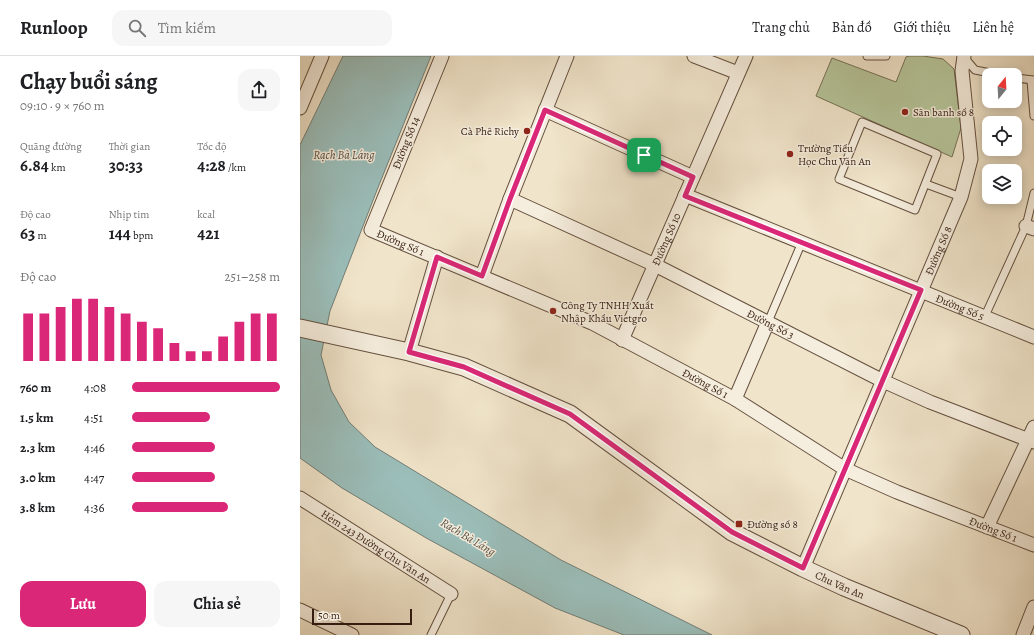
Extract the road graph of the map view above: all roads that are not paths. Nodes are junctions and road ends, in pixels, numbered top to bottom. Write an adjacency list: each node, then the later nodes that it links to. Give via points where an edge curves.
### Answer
1 (322, 56): 13 (street)
2 (442, 56): 23 (street, Đường Số 14)
3 (567, 56): 14 (street)
4 (694, 56): 10 (street)
5 (746, 56): 10 (street, Đường Số 10)
6 (867, 56): 7 (lane)
7 (886, 56)
8 (963, 56): 9 (lane, via 975,70); 20 (street, Đường Số 8, via 962,71 971,159)
9 (982, 71)
10 (738, 73): 16 (street, Đường Số 10)
11 (1022, 79): 12 (lane)
12 (1032, 80): 15 (lane)
13 (300, 108)
14 (545, 110): 16 (street); 21 (street)
15 (1034, 116)
16 (693, 177): 19 (street, Đường Số 10)
17 (926, 184): 17 (lane, via 937,154 862,122 839,179 915,210); 20 (lane)
18 (1034, 193): 22 (lane)
19 (685, 196): 24 (street, Đường Số 5); 26 (street, Đường Số 10)
20 (961, 197): 28 (street, Đường Số 8)
21 (510, 199): 26 (street, Đường Số 3); 27 (street)
22 (1030, 228): 29 (lane)
23 (371, 230): 25 (street, Đường Số 1)
24 (802, 242): 28 (street, Đường Số 5); 30 (lane)
25 (437, 257): 27 (street, Đường Số 1); 34 (street)
26 (655, 265): 30 (street, Đường Số 3); 33 (street, Đường Số 10)
27 (482, 276): 33 (street, Đường Số 1, via 592,323)
28 (921, 290): 29 (street, Đường Số 5); 35 (street, Đường Số 8)
29 (985, 316): 32 (street, Đường Số 5)
30 (768, 322): 35 (street, Đường Số 3); 36 (street)
31 (300, 328): 34 (street, Chu Văn An)
32 (1034, 337)
33 (622, 340): 36 (street, Đường Số 1)
34 (409, 352): 43 (street, Chu Văn An, via 464,367 570,414 732,532)
35 (883, 381): 38 (street, Đường Số 3); 39 (street, Đường Số 8)
36 (735, 399): 39 (street, Đường Số 1)
37 (1034, 427): 38 (street)
38 (1031, 441): 41 (street)
39 (845, 469): 41 (street, Đường Số 1); 43 (street, Đường Số 8)
40 (300, 498): 44 (street, Hẻm 243 Đường Chu Văn An)
41 (987, 527): 42 (street, Đường Số 1)
42 (1034, 546)
43 (803, 568): 49 (street, Chu Văn An)
44 (452, 594): 48 (lane)
45 (1034, 606): 50 (street)
46 (300, 610): 47 (street)
47 (352, 635)
48 (431, 635)
49 (961, 635)
50 (1023, 635)

